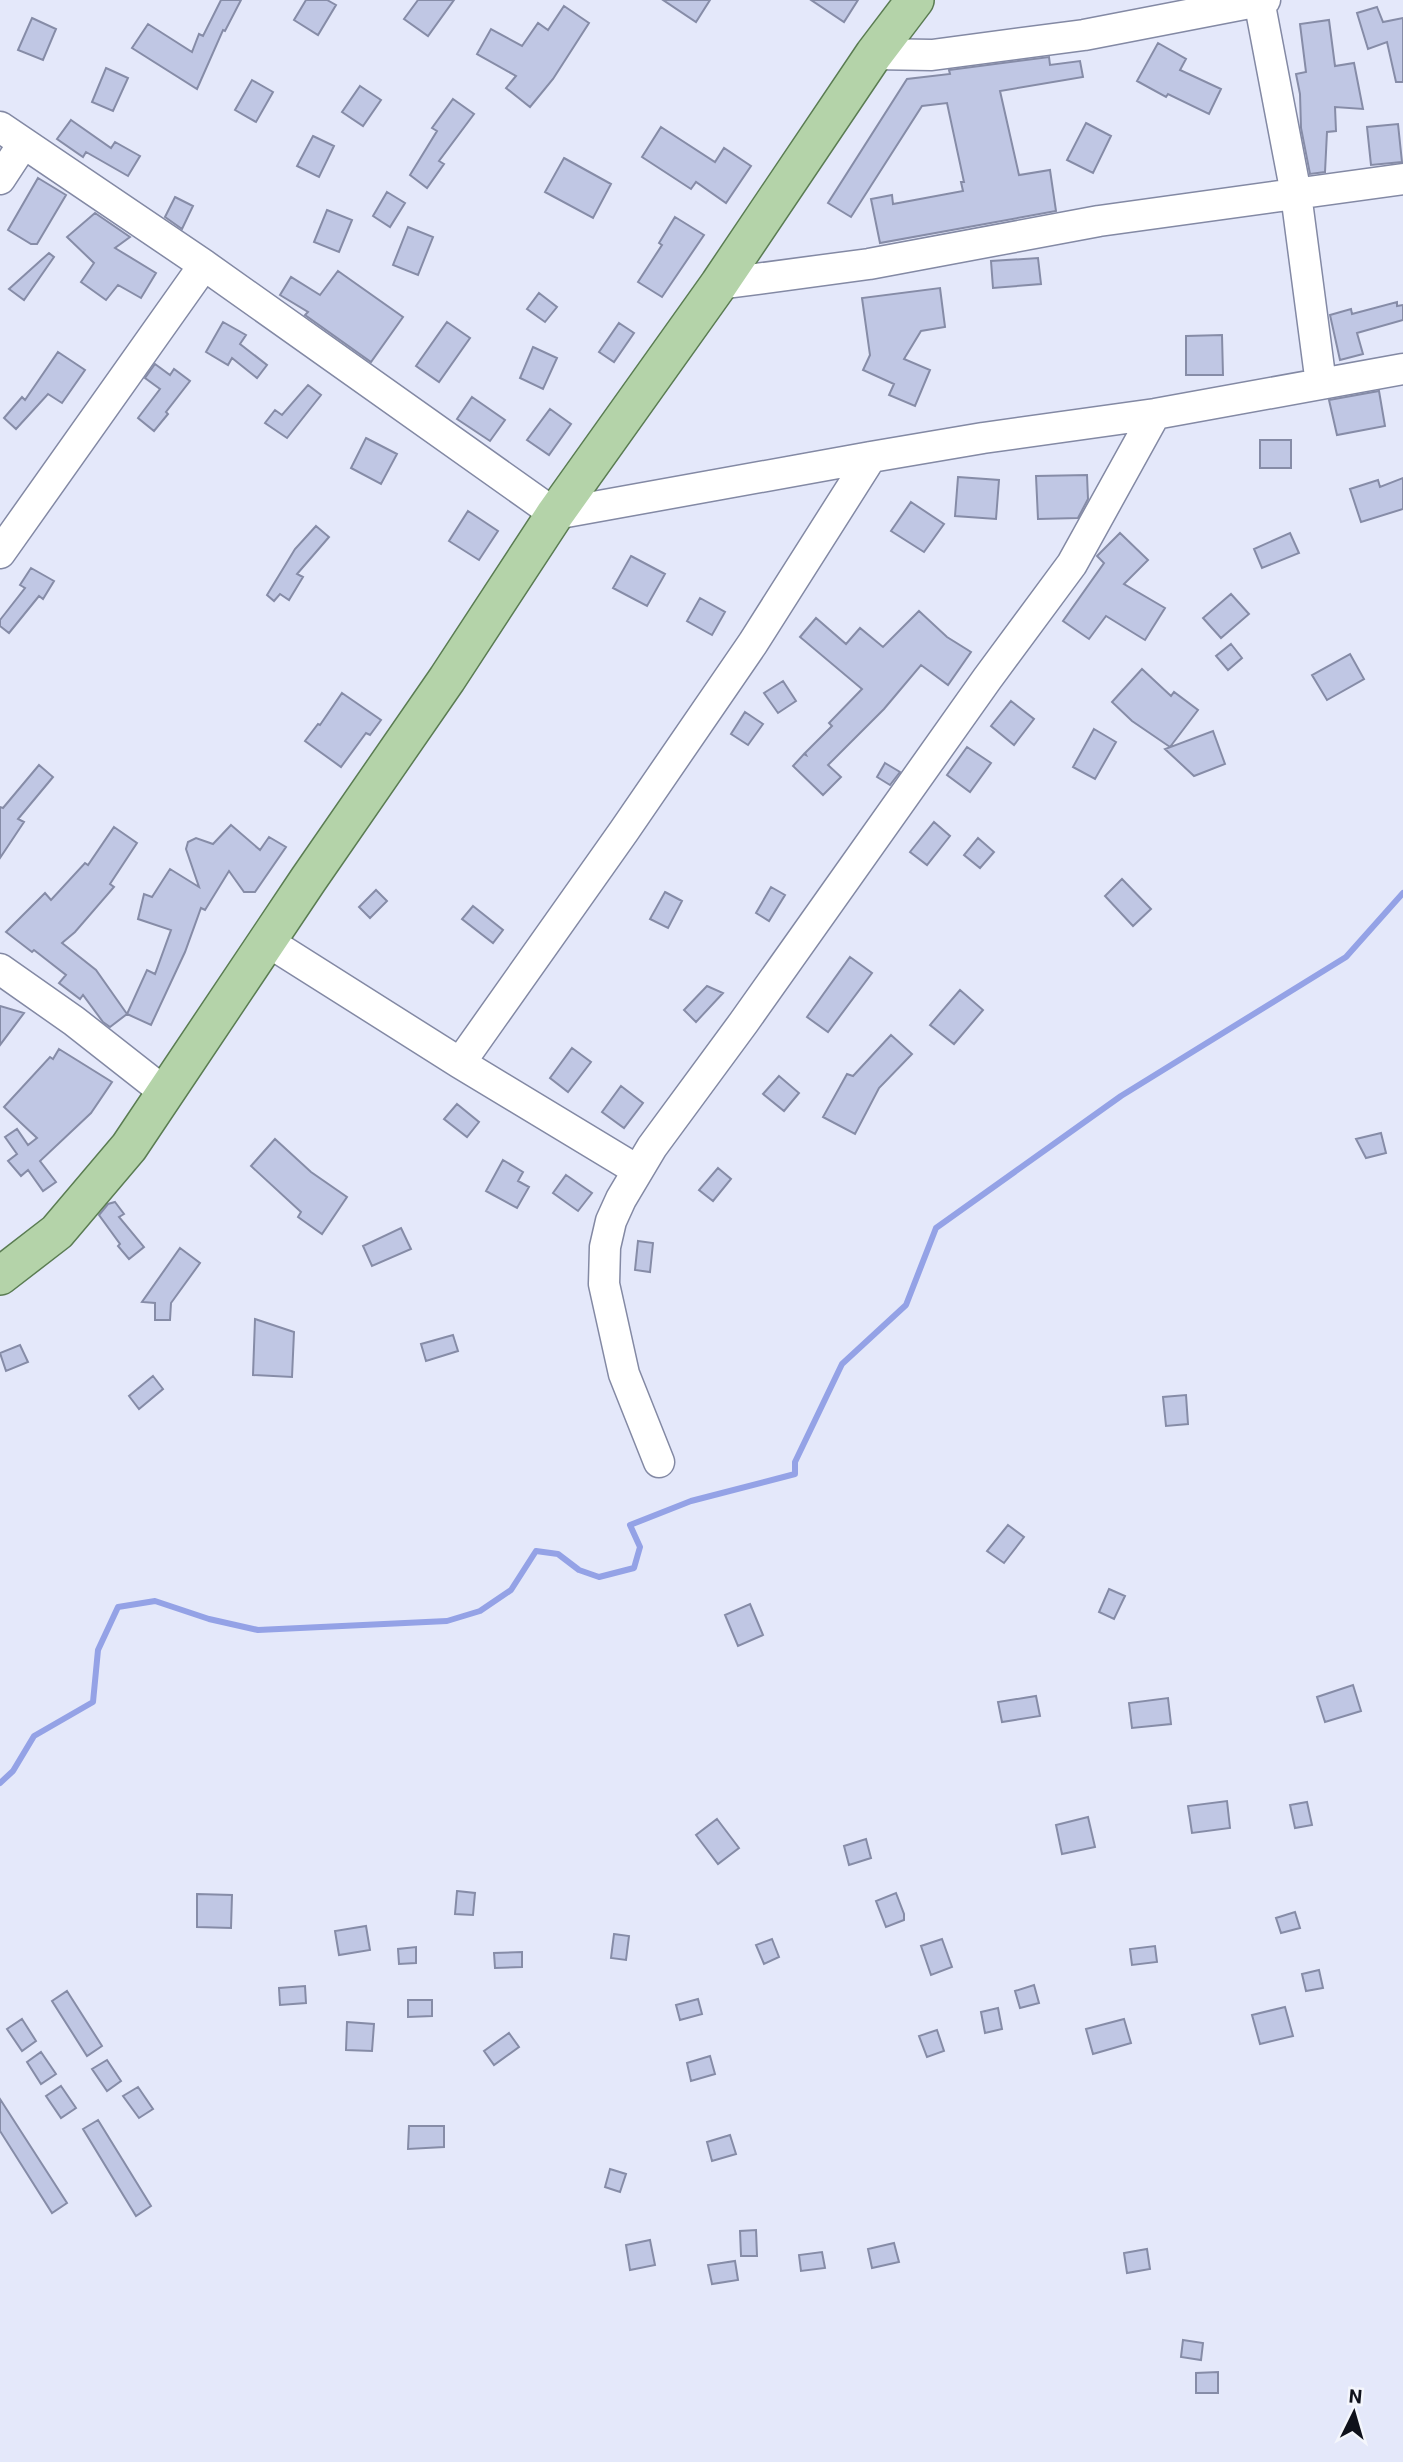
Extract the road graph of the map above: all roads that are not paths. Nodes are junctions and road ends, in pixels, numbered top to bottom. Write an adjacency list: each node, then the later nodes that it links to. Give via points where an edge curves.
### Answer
1 (915, 0): 4 (main road)
2 (1259, 0): 3 (street); 4 (street, via 1084,35 932,55); 8 (street)
3 (1265, 0)
4 (874, 54): 10 (main road)
5 (12, 136): 6 (street); 9 (street)
6 (0, 178)
7 (1403, 179): 8 (street)
8 (1296, 194): 10 (street, via 1099,221 869,264); 12 (street)
9 (204, 265): 15 (street); 16 (street)
10 (719, 284): 15 (main road)
11 (1403, 369): 12 (street)
12 (1321, 384): 13 (street)
13 (1154, 414): 14 (street); 21 (street, via 1072,564)
14 (871, 457): 15 (street); 19 (street, via 753,643)
15 (555, 514): 17 (main road)
16 (0, 553)
17 (267, 941): 19 (street); 20 (main road)
18 (0, 969): 20 (street)
19 (460, 1063): 21 (street)
20 (167, 1094): 22 (main road, via 57,1232)
21 (637, 1170): 23 (street, via 611,1221 604,1283 624,1374)
22 (0, 1276)
23 (659, 1462)

